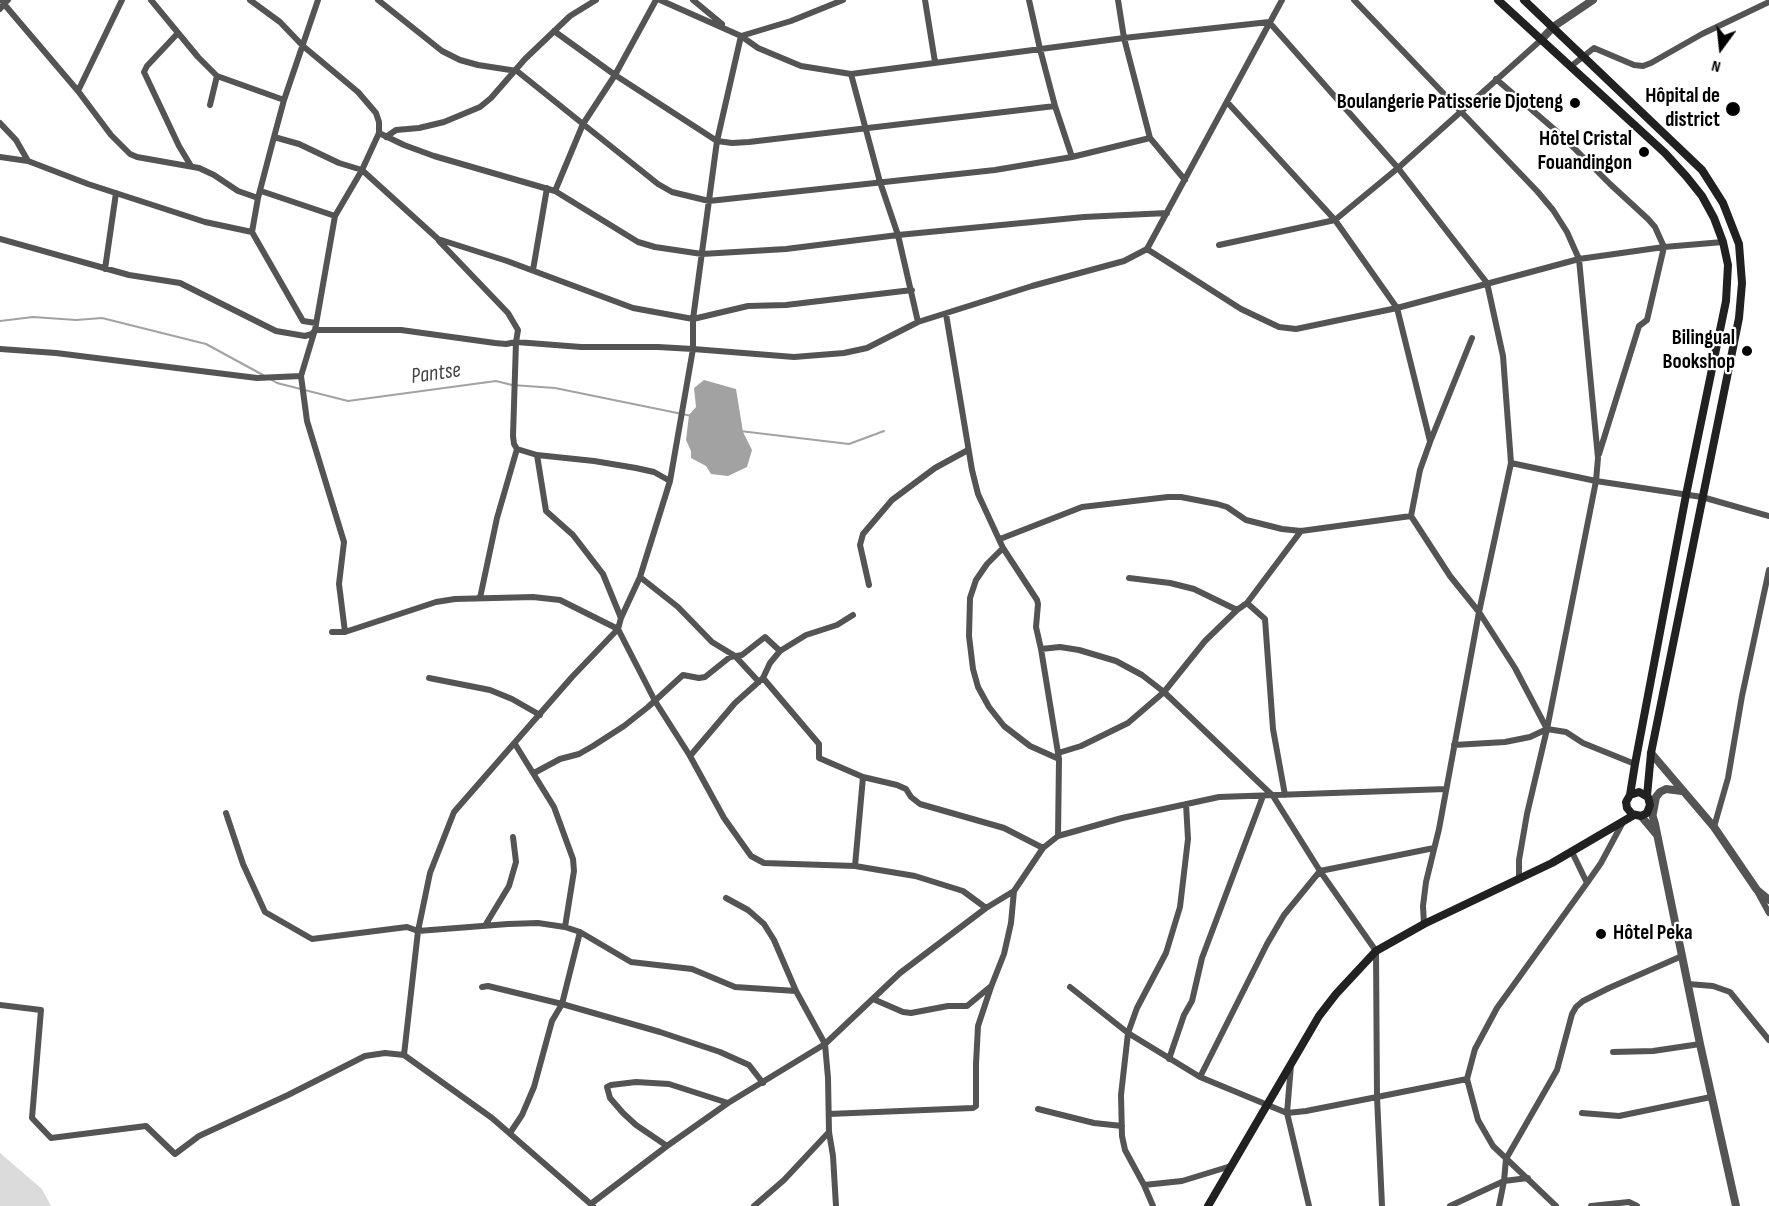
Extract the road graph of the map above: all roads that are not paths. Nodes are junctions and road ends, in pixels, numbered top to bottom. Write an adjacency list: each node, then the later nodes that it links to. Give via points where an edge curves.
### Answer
1 (122, 0): 38 (street)
2 (152, 0): 24 (street)
3 (250, 0): 28 (street, via 280,22)
4 (318, 0): 28 (street)
5 (378, 0): 33 (street, via 442,51 478,65)
6 (596, 0): 23 (street)
7 (658, 0): 22 (street); 35 (street)
8 (693, 0): 22 (street)
9 (842, 0): 25 (street)
10 (926, 0): 31 (street)
11 (1029, 0): 29 (street)
12 (1118, 0): 26 (street)
13 (1282, 0): 20 (street)
14 (1354, 0): 43 (street)
15 (1498, 0): 27 (main road)
16 (1526, 0): 21 (main road)
17 (1592, 0): 21 (street)
18 (1769, 2): 30 (street, via 1643,66 1597,48)
19 (4, 3): 38 (street)
20 (1269, 22): 26 (street); 40 (street); 56 (street)
21 (1553, 27): 27 (street); 30 (main road)
22 (727, 28): 25 (street)
23 (554, 31): 33 (street); 35 (street)
24 (178, 33): 36 (street); 55 (street, via 144,72)
25 (741, 36): 34 (street, via 793,63); 51 (street)
26 (1125, 38): 29 (street); 50 (street)
27 (1541, 40): 32 (main road); 37 (street)
28 (303, 46): 39 (street); 47 (street, via 358,92 376,113)
29 (1040, 49): 31 (street); 42 (street)
30 (1581, 57): 32 (street); 79 (main road, via 1702,170 1732,222)
31 (934, 62): 34 (street)
32 (1570, 67): 72 (main road, via 1686,176 1706,204)
33 (517, 70): 45 (street); 49 (street, via 480,107 444,122 396,130)
34 (851, 74): 46 (street)
35 (615, 75): 45 (street); 51 (street)
36 (218, 76): 39 (street); 41 (street)
37 (1496, 79): 43 (street); 74 (street, via 1561,135 1655,226)
38 (78, 90): 55 (street, via 111,135 130,153)
39 (284, 100): 48 (street)
40 (1227, 102): 58 (street); 67 (street)
41 (210, 105)
42 (1055, 106): 46 (street); 53 (street)
43 (1460, 110): 56 (street); 77 (street, via 1552,210)
44 (0, 123): 54 (street)
45 (583, 124): 61 (street); 64 (street, via 658,184 672,192)
46 (865, 129): 51 (street, via 749,142); 59 (street)
47 (379, 133): 49 (street); 57 (street)
48 (274, 137): 57 (street); 63 (street)
49 (386, 137): 60 (street, via 434,156)
50 (1150, 138): 53 (street); 58 (street)
51 (717, 141): 64 (street)
52 (0, 157): 54 (street)
53 (1072, 157): 59 (street)
54 (28, 161): 62 (street)
55 (191, 166): 63 (street, via 206,170 238,191)
56 (1398, 168): 67 (street); 82 (street)
57 (362, 170): 66 (street); 71 (street)
58 (1185, 180): 65 (street)
59 (880, 182): 64 (street); 69 (street)
60 (547, 188): 61 (street); 81 (street)
61 (555, 191): 76 (street, via 638,242)
62 (116, 193): 68 (street, via 205,222); 80 (street)
63 (259, 194): 66 (street); 68 (street)
64 (709, 201): 76 (street)
65 (1167, 213): 69 (street); 75 (street)
66 (335, 216): 88 (street)
67 (1335, 220): 73 (street); 84 (street)
68 (252, 232): 88 (street, via 303,321)
69 (898, 235): 76 (street, via 786,249); 83 (street)
70 (0, 239): 80 (street)
71 (438, 239): 81 (street); 90 (street, via 508,313 518,330)
72 (1723, 242): 74 (street); 78 (main road)
73 (1219, 245)
74 (1664, 247): 77 (street); 98 (street, via 1647,320 1639,326)
75 (1147, 249): 84 (street, via 1241,309 1279,327 1296,329); 85 (street, via 1124,261)
76 (702, 254): 86 (street)
77 (1579, 259): 82 (street); 98 (street)
78 (1728, 264): 79 (street); 102 (main road, via 1726,301)
79 (1742, 264): 103 (main road, via 1739,318)
80 (105, 269): 88 (street, via 188,286 276,331 305,336)
81 (534, 270): 86 (street, via 633,308)
82 (1487, 283): 84 (street); 99 (street, via 1503,356)
83 (912, 290): 86 (street, via 748,306); 87 (street)
84 (1397, 308): 94 (street)
85 (946, 314): 87 (street); 96 (street)
86 (693, 319): 91 (street)
87 (918, 322): 91 (street, via 867,348 844,353 794,357)
88 (315, 326): 90 (street); 93 (street)
89 (1472, 338): 94 (street)
90 (516, 342): 91 (street); 95 (street, via 513,436)
91 (693, 349): 100 (street)
92 (0, 350): 93 (street, via 56,353 257,378)
93 (301, 376): 120 (street, via 307,421 344,542 339,584)
94 (1430, 442): 104 (street)
95 (517, 448): 97 (street); 113 (street)
96 (968, 450): 107 (street, via 978,494); 112 (street, via 904,490 863,534 860,545)
97 (537, 455): 100 (street, via 636,468); 118 (street, via 546,511 573,535 603,574)
98 (1598, 458): 101 (street)
99 (1510, 463): 101 (street); 116 (street)
100 (670, 481): 110 (street)
101 (1596, 481): 102 (street); 130 (street)
102 (1686, 495): 103 (street); 136 (main road)
103 (1702, 497): 105 (street); 133 (main road)
104 (1411, 516): 106 (street); 116 (street)
105 (1769, 516)
106 (1301, 531): 107 (street, via 1246,520 1217,504 1168,497 1082,507); 114 (street)
107 (1000, 539): 108 (street)
108 (1003, 549): 122 (street, via 1037,600 1036,627); 135 (street, via 976,580 970,598 973,669 978,687 1004,726 1030,746)
109 (1769, 570): 153 (street, via 1728,778)
110 (640, 577): 118 (street); 124 (street, via 678,607 712,642)
111 (1129, 578): 115 (street, via 1194,589)
112 (869, 585)
113 (480, 598): 119 (street, via 560,600); 120 (street, via 436,602)
114 (1247, 603): 115 (street); 141 (street, via 1264,619 1273,729)
115 (1237, 609): 127 (street, via 1205,640)
116 (1479, 612): 130 (street); 132 (street)
117 (853, 615): 123 (street)
118 (621, 618): 119 (street)
119 (618, 629): 128 (street); 129 (street)
120 (345, 632): 121 (street)
121 (332, 633)
122 (1041, 650): 127 (street, via 1060,647 1116,661); 135 (street)
123 (780, 651): 124 (street, via 765,637); 126 (street)
124 (735, 656): 126 (street); 128 (street, via 705,677 683,675)
125 (429, 678): 129 (street, via 490,690)
126 (761, 680): 134 (street, via 735,703); 138 (street, via 819,744 819,758)
127 (1164, 692): 135 (street, via 1128,723); 144 (street)
128 (655, 701): 134 (street); 137 (street, via 593,746)
129 (540, 715): 131 (street)
130 (1547, 729): 132 (street, via 1505,742); 136 (street, via 1566,732); 162 (street, via 1527,814)
131 (515, 744): 137 (street); 173 (street, via 454,812 430,873)
132 (1454, 745): 139 (street)
133 (1651, 753): 140 (street); 145 (main road)
134 (690, 756): 160 (street, via 724,818 751,856 764,863)
135 (1059, 756): 154 (street)
136 (1635, 764): 142 (main road)
137 (534, 773): 172 (street, via 554,807 573,859)
138 (863, 777): 158 (street, via 897,785 920,804 1004,828); 160 (street)
139 (1446, 789): 141 (street); 157 (street)
140 (1683, 791): 148 (street, via 1660,792); 153 (street)
141 (1285, 795): 144 (street)
142 (1630, 795): 145 (main road, via 1639,792); 147 (main road)
143 (1263, 796): 144 (street); 146 (street, via 1219,797); 191 (street)
144 (1273, 796): 161 (street)
145 (1647, 796): 148 (main road)
146 (1186, 804): 154 (street); 185 (street, via 1188,839 1180,907 1166,953)
147 (1627, 808): 150 (main road); 152 (main road)
148 (1652, 811): 150 (main road); 156 (street)
149 (226, 813): 173 (street, via 265,912 312,939 406,927)
150 (1637, 816): 151 (main road); 156 (street)
151 (1624, 821): 152 (main road); 163 (street)
152 (1613, 827): 159 (main road)
153 (1714, 827): 164 (street)
154 (1058, 836): 158 (street)
155 (513, 837): 170 (street, via 516,862 509,886)
156 (1658, 837): 176 (street)
157 (1434, 848): 161 (street); 171 (street, via 1426,882)
158 (1043, 849): 165 (street)
159 (1572, 852): 162 (main road); 163 (street)
160 (855, 866): 168 (street, via 944,883)
161 (1320, 872): 175 (street); 193 (street, via 1284,915 1267,944)
162 (1519, 879): 171 (main road)
163 (1587, 883): 194 (street, via 1497,1008 1475,1049)
164 (1757, 890): 167 (street); 169 (street)
165 (1014, 891): 168 (street); 179 (street, via 1004,954)
166 (726, 898): 181 (street, via 764,924)
167 (1769, 900)
168 (986, 908): 182 (street, via 900,973)
169 (1769, 913)
170 (486, 924): 172 (street); 173 (street)
171 (1424, 924): 175 (main road)
172 (565, 927): 174 (street)
173 (418, 931): 190 (street)
174 (580, 932): 181 (street, via 631,962 692,969 735,987); 183 (street)
175 (1376, 951): 192 (main road, via 1319,1016); 196 (street)
176 (1682, 956): 177 (street); 208 (street, via 1576,1007 1557,1070)
177 (1688, 984): 186 (street, via 1730,992); 188 (street)
178 (482, 987): 183 (street)
179 (991, 987): 182 (street, via 967,1006 911,1013); 203 (street, via 978,1026 976,1106)
180 (1070, 987): 185 (street)
181 (796, 991): 187 (street)
182 (873, 999): 187 (street)
183 (562, 1004): 195 (street, via 720,1052 749,1065); 206 (street, via 552,1021 534,1088)
184 (0, 1005): 190 (street, via 41,1010 32,1118 51,1138 146,1126 174,1154 200,1136 365,1056)
185 (1128, 1033): 191 (street); 204 (street, via 1122,1078)
186 (1769, 1040)
187 (825, 1044): 195 (street); 203 (street)
188 (1700, 1044): 189 (street); 197 (street)
189 (1614, 1052)
190 (404, 1055): 206 (street)
191 (1169, 1059): 193 (street)
192 (1291, 1064): 199 (main road); 201 (street)
193 (1200, 1077): 199 (street)
194 (1467, 1079): 196 (street); 208 (street, via 1478,1120 1492,1146)
195 (763, 1083): 198 (street)
196 (1377, 1096): 201 (street); 219 (street)
197 (1711, 1096): 202 (street, via 1619,1116); 225 (street)
198 (728, 1103): 207 (street); 207 (street, via 669,1084 636,1082 607,1087 610,1098 623,1113)
199 (1267, 1104): 201 (street); 209 (main road)
200 (1038, 1109): 204 (street)
201 (1287, 1113): 218 (street)
202 (1582, 1113)
203 (829, 1114): 205 (street)
204 (1122, 1126): 212 (street, via 1125,1150)
205 (829, 1132): 214 (street); 215 (street)
206 (510, 1133): 213 (street)
207 (667, 1146): 213 (street)
208 (1506, 1159): 210 (street); 211 (street)
209 (1231, 1166): 212 (street, via 1182,1181); 217 (main road)
210 (1528, 1178): 211 (street); 222 (street)
211 (1504, 1181): 220 (street); 221 (street)
212 (1144, 1185): 216 (street)
213 (593, 1205)
214 (754, 1206)
215 (836, 1206)
216 (1153, 1206)
217 (1208, 1206)
218 (1310, 1206)
219 (1382, 1206)
220 (1450, 1206)
221 (1499, 1206)
222 (1556, 1206)
223 (1591, 1206): 224 (street, via 1629,1202)
224 (1637, 1206)
225 (1736, 1206)

